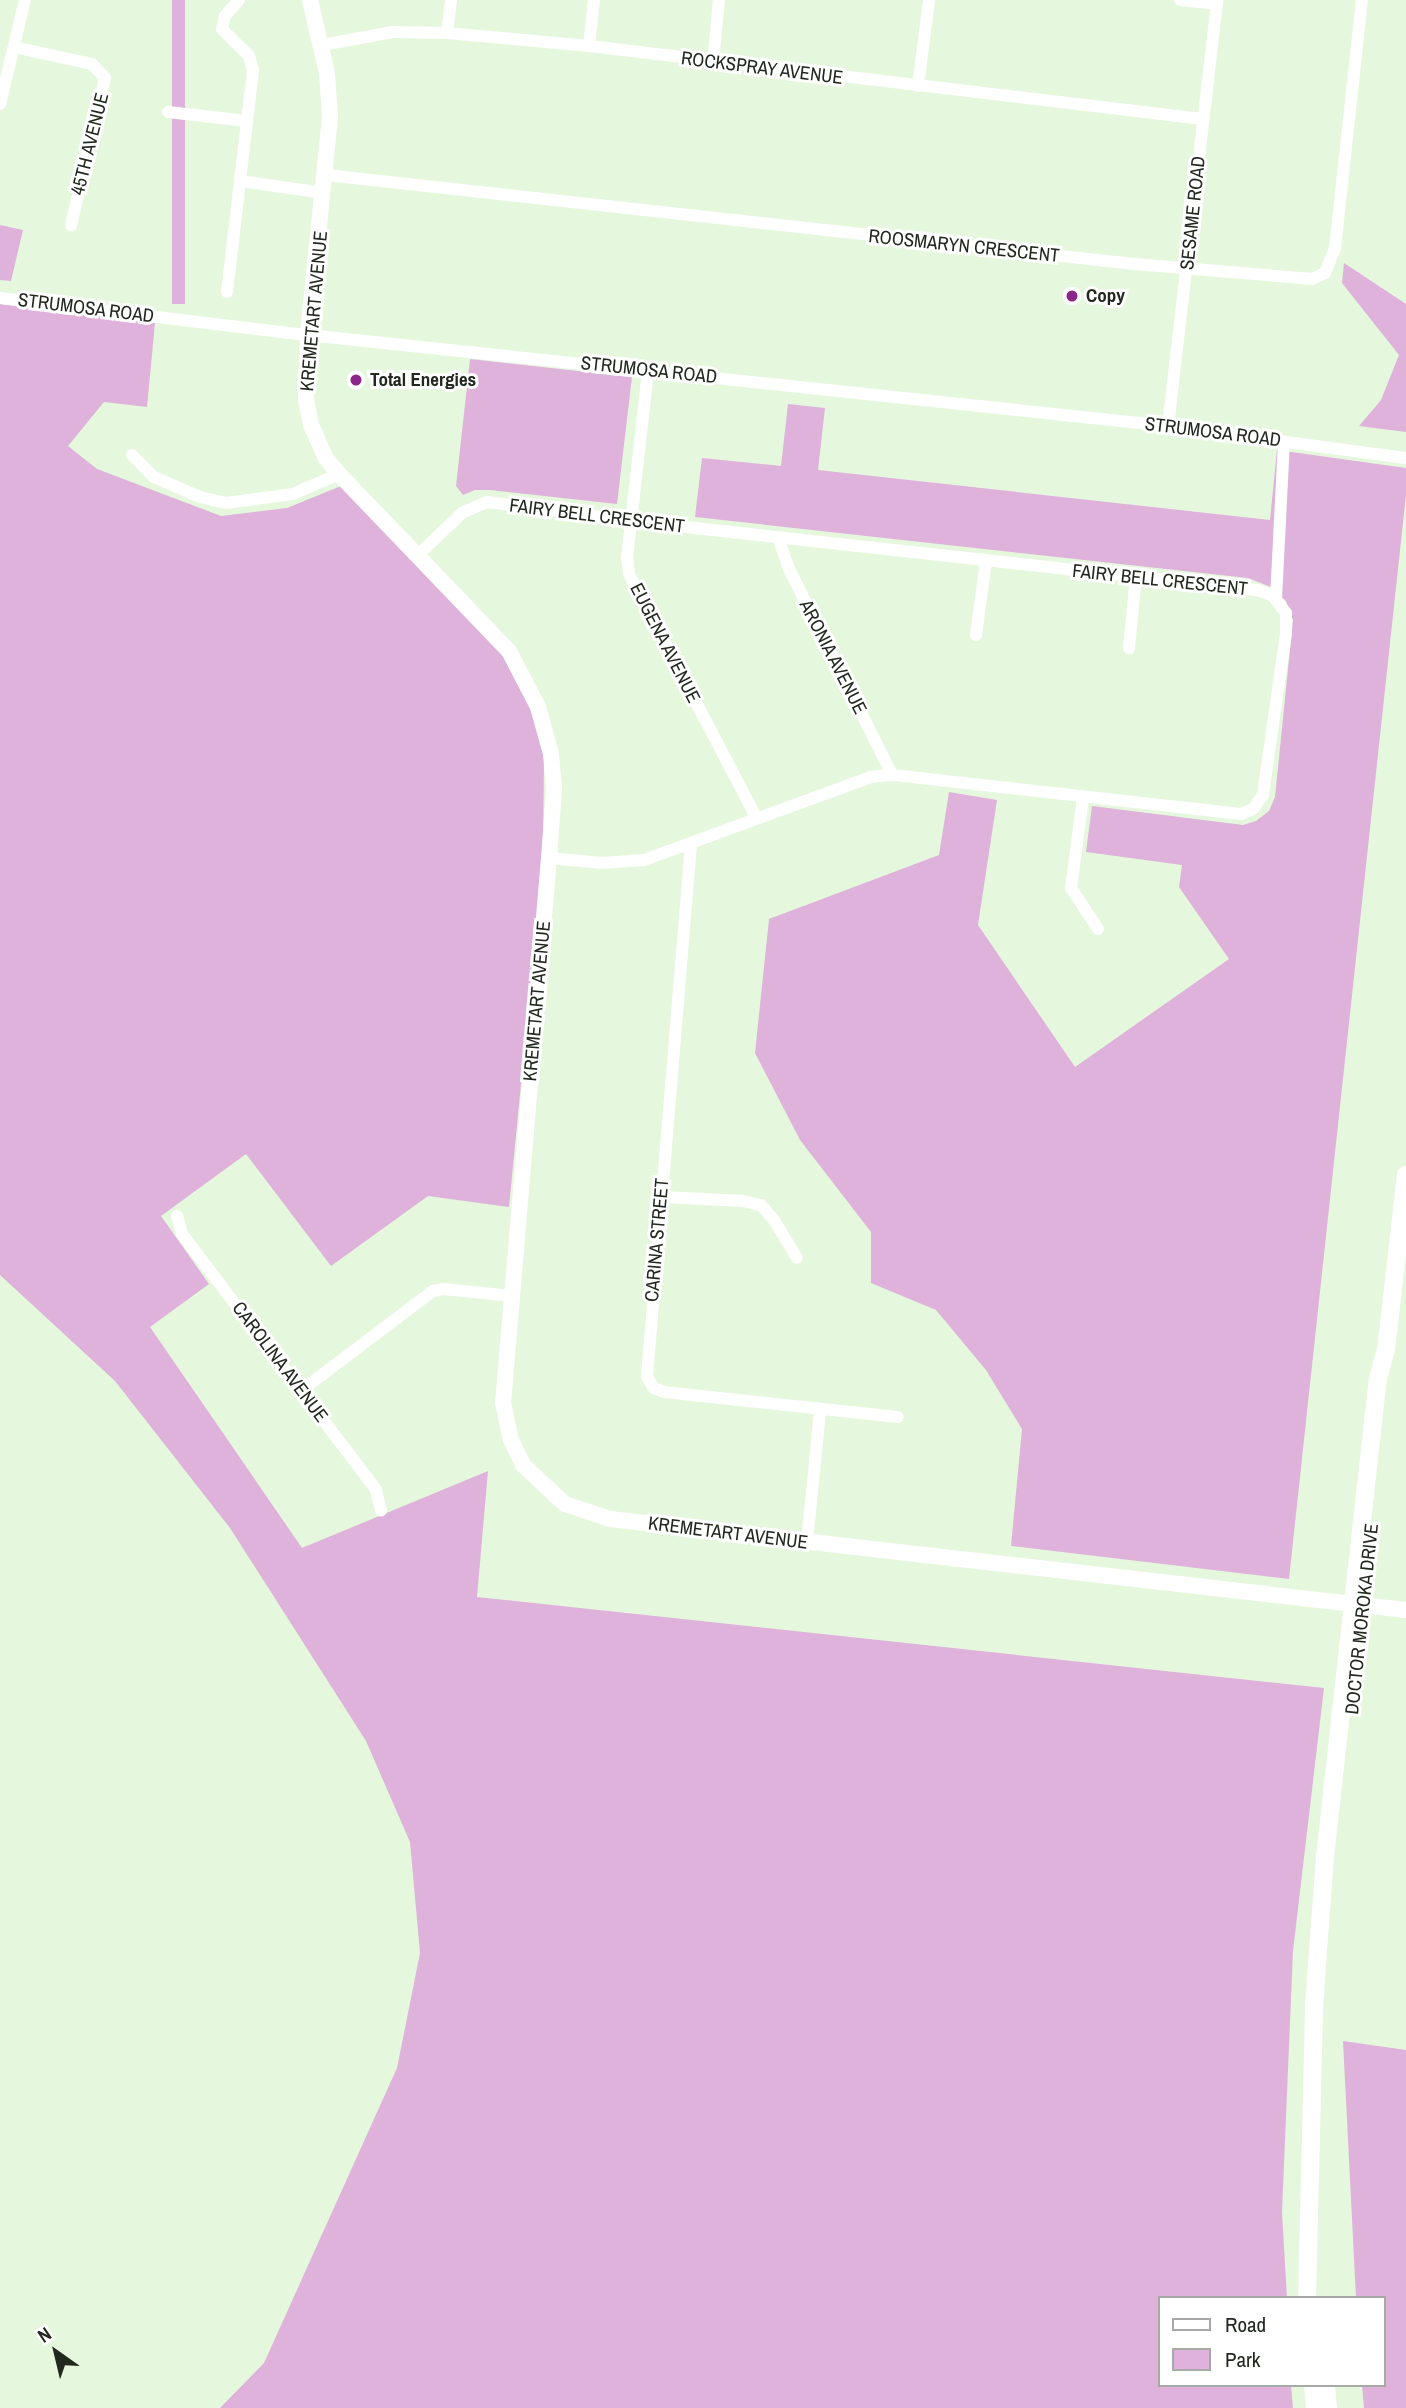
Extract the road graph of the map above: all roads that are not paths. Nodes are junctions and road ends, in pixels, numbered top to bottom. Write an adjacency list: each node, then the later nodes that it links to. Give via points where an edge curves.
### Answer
1 (25, 0): 14 (street)
2 (239, 0): 20 (street, via 225,16 222,29 253,64)
3 (310, 0): 12 (street, KREMETART AVENUE)
4 (451, 0): 11 (street)
5 (594, 0): 13 (street)
6 (719, 0): 15 (street)
7 (929, 0): 16 (street)
8 (1180, 0): 10 (street)
9 (1362, 0): 25 (street, ROOSMARYN CRESCENT, via 1335,248 1329,267 1312,279)
10 (1217, 2): 19 (street, SESAME ROAD)
11 (447, 33): 12 (street, ROCKSPRAY AVENUE, via 393,32); 13 (street, ROCKSPRAY AVENUE)
12 (322, 45): 21 (street, KREMETART AVENUE, via 330,100)
13 (589, 46): 15 (street, ROCKSPRAY AVENUE)
14 (14, 47): 17 (street); 24 (street, 45TH AVENUE, via 92,64 105,78)
15 (713, 63): 16 (street, ROCKSPRAY AVENUE)
16 (918, 86): 19 (street, ROCKSPRAY AVENUE)
17 (0, 104)
18 (169, 113): 20 (street)
19 (1203, 119): 25 (street, SESAME ROAD)
20 (246, 121): 22 (street)
21 (326, 175): 23 (street, KREMETART AVENUE); 25 (street, ROOSMARYN CRESCENT)
22 (240, 181): 23 (street); 26 (street)
23 (324, 193): 28 (street, KREMETART AVENUE)
24 (71, 225)
25 (1187, 268): 30 (street, SESAME ROAD)
26 (227, 292)
27 (0, 298): 28 (street, STRUMOSA ROAD)
28 (308, 335): 29 (street, STRUMOSA ROAD); 36 (street, KREMETART AVENUE, via 310,425)
29 (648, 371): 30 (street, STRUMOSA ROAD); 37 (street, EUGENA AVENUE)
30 (1168, 426): 31 (street, STRUMOSA ROAD)
31 (1284, 441): 32 (street, STRUMOSA ROAD); 42 (street)
32 (1299, 443): 33 (street, STRUMOSA ROAD, via 1324,441); 35 (street, STRUMOSA ROAD)
33 (1406, 450)
34 (132, 455): 36 (street, via 154,477 200,498 226,503 293,494)
35 (1406, 458)
36 (339, 474): 39 (street, KREMETART AVENUE)
37 (631, 521): 38 (street, FAIRY BELL CRESCENT); 39 (street, FAIRY BELL CRESCENT, via 487,502 462,513); 47 (street, EUGENA AVENUE, via 629,575)
38 (778, 537): 40 (street, FAIRY BELL CRESCENT); 45 (street, ARONIA AVENUE, via 790,571)
39 (418, 555): 49 (street, KREMETART AVENUE, via 509,651 538,707 551,754 554,789)
40 (986, 561): 41 (street, FAIRY BELL CRESCENT); 43 (street)
41 (1136, 577): 42 (street, FAIRY BELL CRESCENT, via 1257,590); 44 (street)
42 (1276, 599): 46 (street, via 1286,613 1286,633 1264,795 1259,803 1230,815)
43 (976, 635)
44 (1129, 648)
45 (892, 775): 46 (street); 47 (street, via 871,777)
46 (1083, 798): 50 (street, via 1071,888)
47 (757, 819): 48 (street)
48 (691, 844): 49 (street, via 624,863); 52 (street, CARINA STREET)
49 (549, 858): 55 (street, KREMETART AVENUE)
50 (1098, 929)
51 (1406, 1175): 61 (main road, DOCTOR MOROKA DRIVE, via 1386,1350 1389,1370)
52 (661, 1197): 54 (street, via 761,1205); 57 (street, CARINA STREET, via 646,1373 652,1385 664,1392)
53 (177, 1216): 56 (street, CAROLINA AVENUE, via 182,1234)
54 (797, 1258)
55 (512, 1296): 56 (street, via 443,1289 433,1292); 60 (street, KREMETART AVENUE, via 505,1420 523,1465 553,1495 610,1519)
56 (302, 1390): 59 (street, CAROLINA AVENUE, via 376,1490)
57 (820, 1411): 58 (street, CARINA STREET); 60 (street)
58 (898, 1417)
59 (381, 1510)
60 (807, 1542): 61 (street, KREMETART AVENUE, via 1123,1576 1143,1582)
61 (1359, 1600): 62 (street, KREMETART AVENUE); 63 (street, KREMETART AVENUE); 64 (main road, DOCTOR MOROKA DRIVE, via 1325,1857 1314,2006)
62 (1406, 1600)
63 (1406, 1610)
64 (1309, 2227): 65 (main road, DOCTOR MOROKA DRIVE); 66 (main road, DOCTOR MOROKA DRIVE)
65 (1307, 2296)
66 (1319, 2296)
67 (1313, 2387): 69 (main road)
68 (1326, 2387): 70 (main road)
69 (1315, 2408)
70 (1328, 2408)

